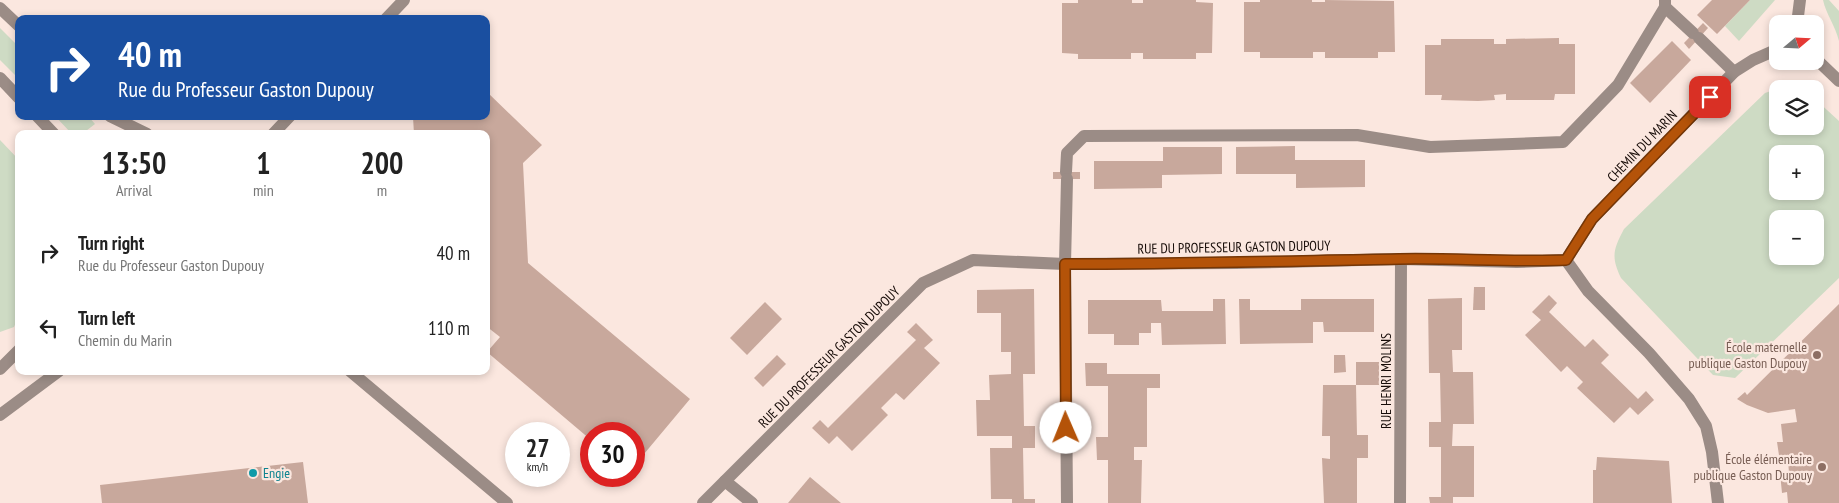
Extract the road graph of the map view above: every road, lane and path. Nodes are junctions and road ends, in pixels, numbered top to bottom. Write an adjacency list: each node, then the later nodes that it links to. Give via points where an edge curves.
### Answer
1 (404, 0): 5 (street)
2 (1800, 0): 6 (street)
3 (1665, 3): 10 (street); 22 (street, via 1618,85 1564,142 1430,147 1357,135 1084,136 1067,153)
4 (0, 8): 7 (street)
5 (390, 15)
6 (1798, 15)
7 (15, 22)
8 (1769, 53): 10 (street, CHEMIN DU MARIN)
9 (1824, 67): 12 (street)
10 (1734, 72): 21 (street, CHEMIN DU MARIN, via 1592,219)
11 (0, 78): 13 (street)
12 (1839, 81)
13 (15, 94)
14 (41, 120): 17 (street)
15 (118, 120): 18 (street)
16 (286, 120): 19 (street)
17 (50, 130)
18 (139, 130)
19 (276, 130)
20 (1401, 259): 21 (street, RUE DU PROFESSEUR GASTON DUPOUY); 22 (street, RUE DU PROFESSEUR GASTON DUPOUY); 33 (street, RUE HENRI MOLINS)
21 (1566, 260): 34 (street, via 1588,291 1689,399 1706,426)
22 (1065, 264): 28 (street, RUE DU PROFESSEUR GASTON DUPOUY, via 973,260 923,284); 32 (street)
23 (15, 354): 24 (street)
24 (0, 369)
25 (54, 375): 27 (street)
26 (355, 375): 29 (street)
27 (0, 415)
28 (726, 481): 30 (street, RUE DU PROFESSEUR GASTON DUPOUY); 31 (street)
29 (507, 503)
30 (703, 503)
31 (752, 503)
32 (1067, 503)
33 (1400, 503)
34 (1718, 503)

